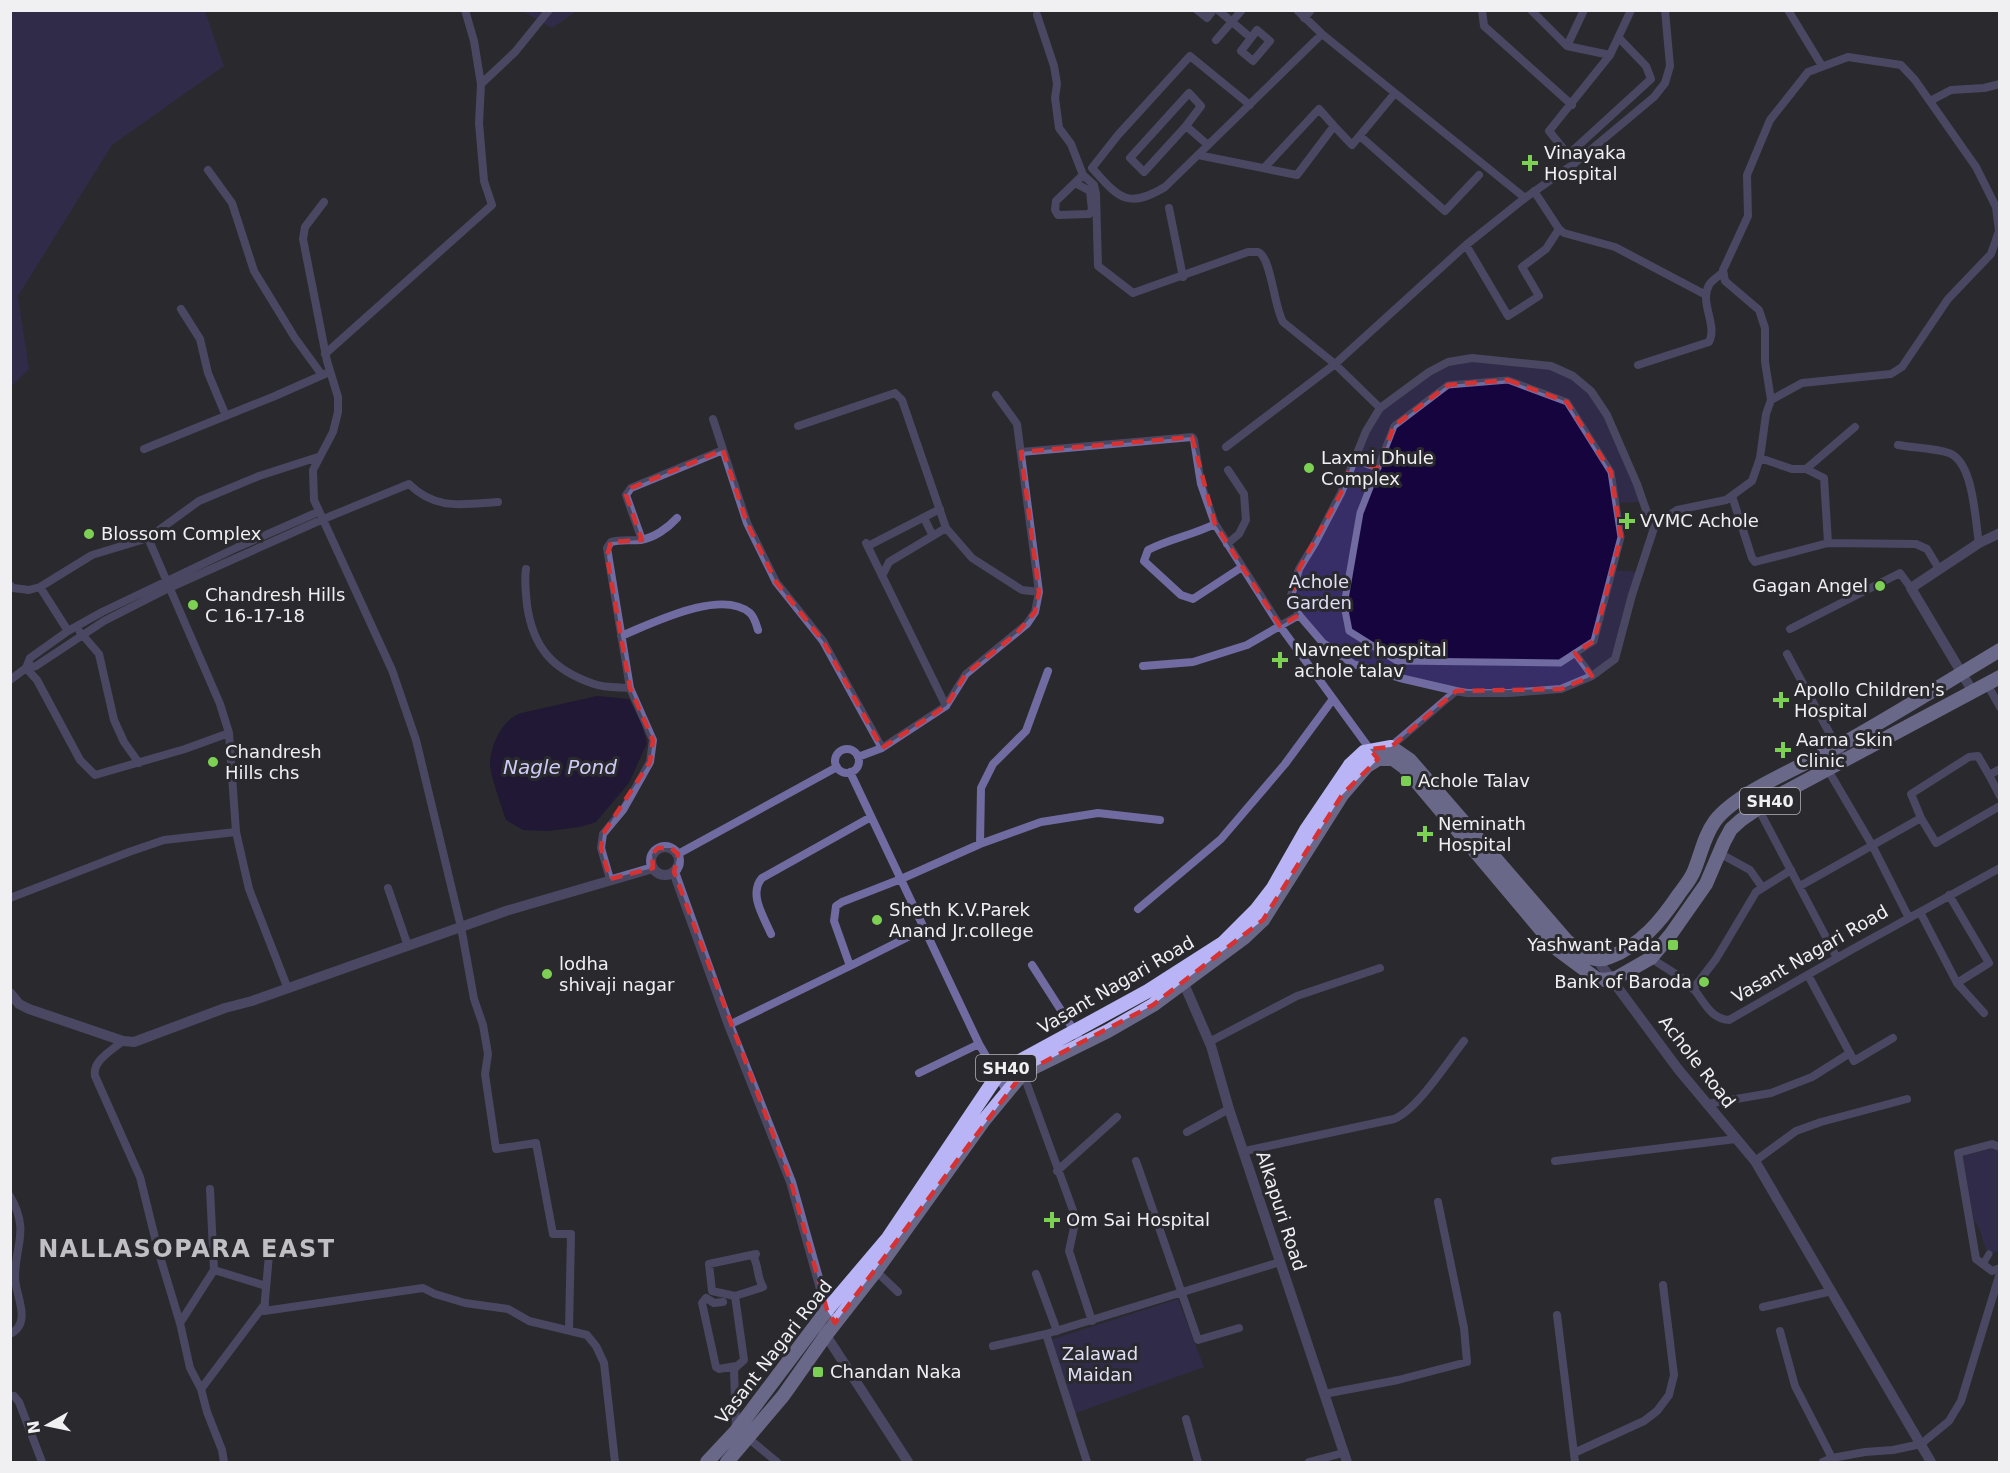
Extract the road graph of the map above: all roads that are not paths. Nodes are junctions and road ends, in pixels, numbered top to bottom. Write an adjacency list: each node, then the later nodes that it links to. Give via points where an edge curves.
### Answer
1 (465, 10): 25 (street)
2 (549, 10): 25 (street, via 515,52)
3 (1197, 10): 4 (street, via 1207,18)
4 (1216, 10): 16 (street)
5 (1242, 10): 16 (street)
6 (1297, 10): 15 (street)
7 (1311, 10): 15 (street)
8 (1482, 10): 29 (street, via 1484,26)
9 (1531, 10): 21 (street)
10 (1584, 10): 21 (street)
11 (1630, 10): 19 (street)
12 (1665, 10): 36 (street, via 1670,66 1665,83 1654,97)
13 (1788, 10): 23 (street)
14 (1039, 12): 39 (street, via 1054,66 1059,128)
15 (1304, 18): 17 (street)
16 (1233, 21): 18 (street); 20 (street)
17 (1322, 34): 26 (street); 28 (street)
18 (1251, 38)
19 (1619, 38): 22 (street); 35 (street, via 1647,66 1651,79)
20 (1216, 39)
21 (1567, 46): 22 (street)
22 (1610, 56): 29 (street)
23 (1822, 66): 27 (street, via 1848,57 1900,65); 49 (street, via 1808,72 1770,120 1747,175 1748,216)
24 (1999, 83): 27 (street, via 1951,90)
25 (481, 84): 53 (street, via 479,123 484,181 492,205)
26 (1395, 93): 32 (street); 43 (street)
27 (1930, 101): 48 (street, via 1976,167 1996,207 1999,231)
28 (1250, 105): 33 (street); 34 (street, via 1190,56 1092,168 1115,193 1137,199 1165,187)
29 (1572, 105): 35 (street, via 1549,131)
30 (1186, 126): 30 (street, via 1144,172 1130,158 1189,93 1201,106); 33 (street)
31 (1334, 126): 32 (street, via 1353,145); 37 (street, via 1297,175); 37 (street, via 1319,109)
32 (1360, 136): 40 (street, via 1444,211)
33 (1208, 145): 34 (street)
34 (1198, 155): 37 (street)
35 (1568, 155): 36 (street)
36 (1575, 163): 42 (street)
37 (1264, 168)
38 (208, 170): 56 (street, via 232,203 254,271 295,338)
39 (1083, 175): 41 (street); 50 (street, via 1094,185 1096,194 1098,266 1133,293)
40 (1479, 175)
41 (1075, 183): 41 (street, via 1056,201 1058,215 1089,214 1092,210 1089,191)
42 (1534, 191): 43 (street); 46 (street)
43 (1525, 198): 47 (street)
44 (324, 202): 53 (street, via 305,227 303,239)
45 (1169, 208): 50 (street)
46 (1559, 229): 47 (street, via 1546,249 1522,267 1539,296 1508,315); 51 (street, via 1615,247)
47 (1466, 245): 54 (street)
48 (1995, 252): 58 (street, via 1948,299 1902,368 1891,374 1802,383)
49 (1723, 272): 51 (street, via 1710,284); 58 (street, via 1725,281 1759,310 1766,328 1765,362)
50 (1183, 277): 54 (street, via 1248,252 1263,255 1277,313)
51 (1706, 296): 55 (street, via 1712,333 1709,342)
52 (181, 309): 60 (street, via 200,339 208,373)
53 (325, 354): 56 (street)
54 (1335, 364): 59 (street); 65 (street)
55 (1638, 365)
56 (326, 373): 60 (street); 69 (street, via 338,398 338,412 333,432)
57 (996, 395): 68 (street, via 1017,424)
58 (1771, 400): 70 (street)
59 (1380, 408): 71 (street); 83 (street, via 1448,362 1472,358 1551,366 1573,376 1591,391 1607,415)
60 (226, 416): 66 (street)
61 (712, 419): 67 (street)
62 (798, 426): 77 (street, via 895,393 902,400)
63 (1855, 428): 74 (street)
64 (1898, 445): 89 (street, via 1950,454 1962,464 1968,477)
65 (1226, 447)
66 (144, 449)
67 (723, 450): 87 (street, via 630,488 626,495); 128 (street, via 747,523 776,582 823,641)
68 (1021, 452): 81 (street, via 1192,437 1201,484); 99 (street)
69 (318, 457): 78 (street, via 312,486); 86 (street, via 199,501)
70 (1761, 458): 74 (street); 75 (street, via 1752,481)
71 (1353, 460): 72 (street); 100 (street, via 1341,493 1299,568 1292,596)
72 (1378, 468): 109 (street, via 1360,513 1344,605 1349,631 1397,661 1560,663); 109 (street, via 1394,426 1448,385 1508,380 1567,402 1611,472 1622,537 1594,641)
73 (1228, 470): 90 (street, via 1244,494 1246,520 1239,534)
74 (1806, 470): 88 (street, via 1824,478)
75 (1732, 496): 83 (street, via 1726,501 1677,510); 88 (street, via 1755,562)
76 (498, 502): 78 (street, via 448,505 429,500 410,484)
77 (940, 509): 80 (street); 82 (street)
78 (320, 516): 96 (street); 163 (street, via 392,670 416,741)
79 (677, 518): 87 (street, via 668,529)
80 (924, 518): 85 (street); 94 (street, via 867,545)
81 (1215, 524): 90 (street); 91 (street, via 1163,542 1148,550 1144,561 1181,595 1193,598)
82 (946, 528): 85 (street); 99 (street, via 972,558 1022,590)
83 (1653, 530): 115 (street, via 1615,659)
84 (2000, 533): 89 (street)
85 (933, 536): 94 (street, via 890,562)
86 (148, 538): 96 (street); 97 (street, via 92,555)
87 (642, 540): 107 (street, via 620,539 608,548)
88 (1828, 543): 93 (street, via 1916,544 1927,549)
89 (1979, 543): 93 (street)
90 (1227, 544): 91 (street)
91 (1242, 567): 102 (street)
92 (525, 568): 119 (street, via 530,623 537,644 559,668 595,685)
93 (1940, 569): 98 (street)
94 (882, 576): 123 (street)
95 (10, 585): 97 (street, via 29,590)
96 (168, 585): 101 (street); 106 (street); 125 (street)
97 (40, 587): 105 (street)
98 (1911, 588): 103 (street, via 1900,573); 114 (street)
99 (1039, 592): 123 (street, via 1035,612 1027,624 966,674)
100 (1299, 615): 102 (street); 120 (street, via 1323,644 1353,664)
101 (77, 626): 105 (street); 106 (street)
102 (1280, 626): 111 (street, via 1247,645 1193,662); 122 (street)
103 (1790, 629)
104 (759, 630): 107 (street, via 754,618 741,608 711,605 682,611)
105 (68, 631): 112 (street, via 30,658)
106 (82, 635): 112 (street, via 36,666); 132 (street, via 99,654 114,720)
107 (621, 636): 119 (street)
108 (2000, 650): 114 (main road, SH40)
109 (1575, 653): 115 (street)
110 (1787, 654): 127 (street)
111 (1143, 666)
112 (26, 668): 117 (street); 132 (street, via 37,680 80,760 95,775)
113 (1048, 671): 145 (street, via 1026,731 993,764 981,788)
114 (1962, 674): 121 (street); 127 (main road, SH40)
115 (1592, 676): 120 (street, via 1561,689 1509,693)
116 (2000, 677): 118 (main road, SH40)
117 (10, 680)
118 (1987, 684): 121 (main road, SH40); 124 (street)
119 (630, 688): 153 (street, via 653,740 650,762 623,810 603,834 601,848)
120 (1456, 691): 126 (street)
121 (1973, 692): 131 (main road, SH40)
122 (1333, 699): 129 (street); 160 (street, via 1285,764 1221,839)
123 (946, 706): 128 (street)
124 (2000, 707)
125 (229, 733): 132 (street); 144 (street)
126 (1391, 747): 129 (main road); 169 (main road, Achole Road, via 1410,760 1567,941)
127 (1837, 747): 131 (street); 169 (main road, SH40, via 1731,806 1716,820 1693,873 1653,929 1624,950)
128 (882, 748): 130 (street)
129 (1374, 754): 174 (main road, Vasant Nagari Road / SH40, via 1342,795 1263,920 1245,937); 175 (main road, SH40, via 1404,767 1558,951 1597,979)
130 (858, 757): 133 (street, via 853,751 842,750 835,759); 136 (street, via 858,764)
131 (1845, 762): 135 (main road, SH40)
132 (140, 763)
133 (837, 766): 136 (street, via 842,772); 148 (street)
134 (2000, 769): 137 (street)
135 (1828, 770): 140 (main road, SH40); 146 (street)
136 (850, 772): 141 (street)
137 (1989, 775): 138 (street); 142 (street, via 1974,755 1914,791 1912,799)
138 (2000, 796)
139 (2000, 806): 142 (street, via 1936,843)
140 (1758, 808): 147 (main road, SH40, via 1731,829); 151 (street)
141 (871, 817): 154 (street); 165 (street, via 756,884 756,896)
142 (1922, 818): 146 (street)
143 (1160, 820): 145 (street, via 1098,813 1041,822)
144 (236, 832): 159 (street, via 164,840); 177 (street, via 249,889)
145 (980, 844): 154 (street)
146 (1872, 845): 155 (street); 162 (street)
147 (1719, 853): 156 (street, via 1750,870); 167 (main road, SH40, via 1706,884)
148 (678, 854): 149 (street, via 671,848 658,848 652,854); 152 (street, via 680,864)
149 (653, 868): 152 (street, via 665,876); 153 (street)
150 (2000, 868): 158 (street, Vasant Nagari Road)
151 (1791, 870): 155 (street); 156 (street)
152 (674, 872): 181 (street)
153 (609, 879): 163 (street)
154 (901, 879): 164 (street); 171 (street, via 836,906 834,921)
155 (1800, 886): 168 (street)
156 (1762, 887): 178 (street)
157 (388, 888): 166 (street)
158 (1949, 895): 161 (street, Vasant Nagari Road); 176 (street, via 1989,963)
159 (10, 898)
160 (1138, 909)
161 (1920, 912): 162 (street, Vasant Nagari Road); 176 (street)
162 (1909, 918): 168 (street, Vasant Nagari Road)
163 (461, 927): 166 (street); 234 (street, via 488,1054 485,1074 496,1149 536,1143 552,1234 571,1234)
164 (924, 929): 171 (street); 187 (street)
165 (771, 934)
166 (408, 946): 177 (street)
167 (1651, 958): 175 (main road, SH40); 178 (street, Vasant Nagari Road)
168 (1837, 958): 173 (street, Vasant Nagari Road)
169 (1598, 961): 175 (street, Achole Road)
170 (1032, 965): 182 (street)
171 (850, 966): 181 (street)
172 (1380, 968): 186 (street, via 1297,996)
173 (1808, 975): 178 (street, Vasant Nagari Road, via 1728,1020 1712,1014); 188 (street)
174 (1181, 977): 182 (main road, Vasant Nagari Road / SH40, via 1153,1005); 186 (street, Alkapuri Road)
175 (1611, 979): 194 (street, Achole Road)
176 (1958, 983): 180 (street)
177 (288, 989): 184 (street, via 134,1042)
178 (1693, 989)
179 (10, 993): 184 (street, via 29,1009)
180 (1984, 1013)
181 (729, 1025): 227 (street, via 791,1182)
182 (1078, 1037): 190 (main road, Vasant Nagari Road / SH40); 191 (main road, Vasant Nagari Road / SH40)
183 (1893, 1038): 188 (street, via 1854,1061)
184 (123, 1041): 230 (street, via 96,1064 94,1071 140,1177)
185 (1464, 1041): 200 (street, via 1403,1115)
186 (1209, 1042): 195 (street, Alkapuri Road)
187 (979, 1044): 189 (street); 191 (street)
188 (1850, 1053): 194 (street, via 1812,1077 1770,1093)
189 (919, 1073)
190 (1023, 1073): 192 (main road, Vasant Nagari Road / SH40); 204 (street)
191 (997, 1076): 192 (street); 227 (main road, Vasant Nagari Road / SH40, via 888,1238)
192 (1007, 1092): 214 (main road, Vasant Nagari Road / SH40)
193 (1907, 1099): 203 (street, via 1796,1131)
194 (1707, 1104): 198 (street, Achole Road)
195 (1229, 1109): 197 (street); 200 (street, Alkapuri Road)
196 (1117, 1117): 204 (street)
197 (1187, 1132)
198 (1736, 1138): 202 (street); 203 (street, Achole Road)
199 (2000, 1147): 211 (street, via 1992,1144 1958,1153 1976,1258)
200 (1245, 1151): 210 (street, Alkapuri Road)
201 (1136, 1161): 222 (street)
202 (1555, 1161)
203 (1755, 1161): 220 (street, Achole Road)
204 (1057, 1170): 229 (street, via 1074,1213 1070,1259)
205 (210, 1189): 213 (street)
206 (10, 1196): 217 (street, via 22,1229)
207 (1438, 1202): 242 (street, via 1464,1328 1467,1362)
208 (293, 1252): 219 (street, via 269,1256)
209 (1989, 1254): 211 (street)
210 (1280, 1262): 222 (street); 242 (street, Alkapuri Road)
211 (1983, 1264): 212 (street, via 1992,1271)
212 (2000, 1268)
213 (214, 1270): 219 (street); 230 (street)
214 (876, 1270): 221 (street); 231 (main road, Vasant Nagari Road / SH40)
215 (2000, 1273): 246 (street, via 1961,1401 1948,1421)
216 (1036, 1274): 235 (street)
217 (12, 1280): 237 (street, via 22,1304 19,1325)
218 (1663, 1285): 248 (street, via 1674,1375 1669,1395 1644,1421)
219 (267, 1286): 225 (street)
220 (1832, 1291): 226 (street); 246 (street, Achole Road)
221 (898, 1292)
222 (1181, 1294): 229 (street); 232 (street, via 1198,1340)
223 (735, 1296): 223 (street, via 764,1287 759,1281 756,1254 708,1266 712,1292); 240 (street, via 744,1360)
224 (723, 1302): 240 (street, via 714,1303 706,1298 702,1303 716,1367)
225 (265, 1304): 234 (street, via 264,1311 423,1288 465,1303 508,1309 529,1321); 241 (street)
226 (1763, 1307)
227 (827, 1310): 231 (street); 233 (main road, Vasant Nagari Road / SH40)
228 (1557, 1315): 248 (street)
229 (1092, 1321): 235 (street)
230 (180, 1323): 241 (street, via 190,1368)
231 (835, 1323): 233 (main road, Vasant Nagari Road / SH40)
232 (1239, 1328)
233 (822, 1329): 245 (main road, Vasant Nagari Road / SH40, via 783,1396); 256 (street)
234 (569, 1330): 252 (street, via 587,1335 604,1363)
235 (1057, 1331): 238 (street)
236 (1780, 1331): 249 (street, via 1796,1386)
237 (10, 1334)
238 (1046, 1334): 239 (street); 257 (street)
239 (993, 1346)
240 (736, 1366): 245 (street)
241 (201, 1389): 251 (street)
242 (1324, 1394): 247 (street, Alkapuri Road)
243 (12, 1395): 250 (street, via 19,1402)
244 (1186, 1419): 258 (street)
245 (742, 1434): 253 (main road, Vasant Nagari Road / SH40); 254 (main road, Vasant Nagari Road / SH40); 255 (street)
246 (1921, 1444): 249 (street); 260 (street, Achole Road)
247 (1345, 1458): 259 (street)
248 (1574, 1458)
249 (1827, 1460)
250 (42, 1462)
251 (224, 1462)
252 (615, 1462)
253 (707, 1462)
254 (727, 1462)
255 (777, 1462)
256 (908, 1462)
257 (1087, 1462)
258 (1198, 1462)
259 (1309, 1462)
260 (1931, 1462)

